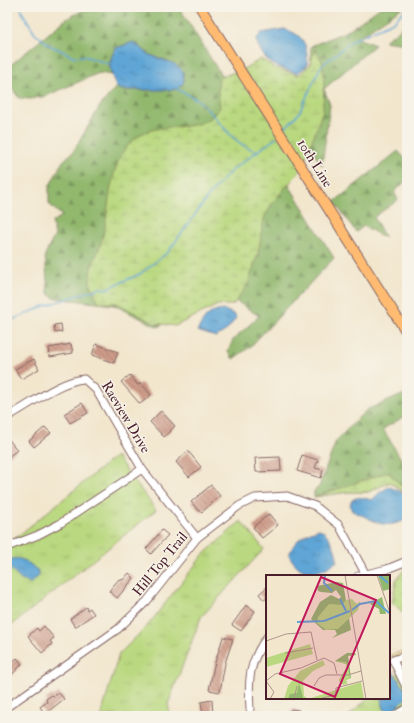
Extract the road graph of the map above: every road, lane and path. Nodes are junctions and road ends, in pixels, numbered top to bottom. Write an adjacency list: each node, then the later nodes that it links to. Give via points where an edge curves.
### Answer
1 (200, 7): 2 (main road, 10th Line)
2 (407, 333)
3 (7, 417): 4 (street, Raeview Drive, via 64,384 84,379 96,390)
4 (142, 469): 5 (street, Raeview Drive); 6 (street, via 61,523)
5 (197, 538): 8 (street, Hill Top Trail, via 239,506 255,498 287,496 315,506 339,525); 12 (street, Hill Top Trail, via 134,615)
6 (7, 547)
7 (407, 561): 8 (street, via 387,570)
8 (362, 575)
9 (266, 639): 14 (street, via 256,657 248,683)
10 (407, 655): 11 (street, via 392,660)
11 (407, 689)
12 (7, 707)
13 (407, 708): 15 (street)
14 (250, 709)
15 (394, 716)

